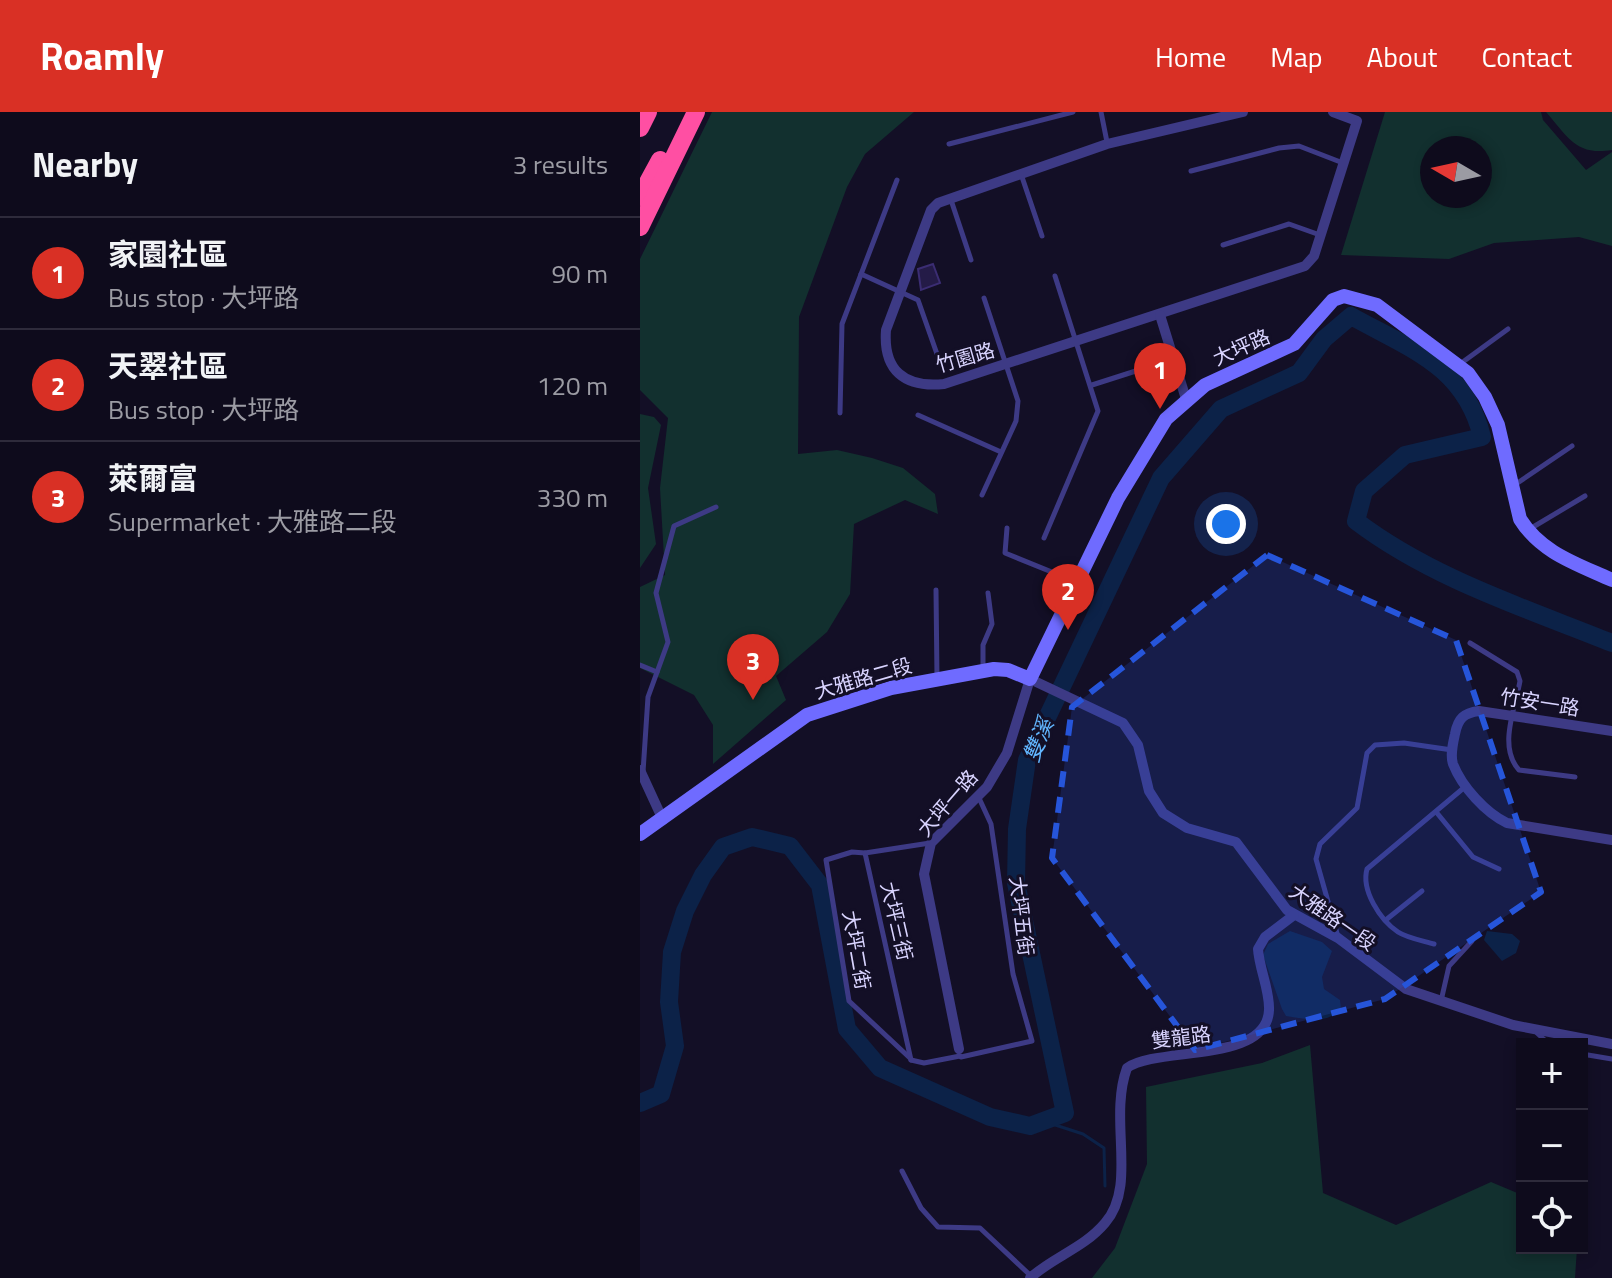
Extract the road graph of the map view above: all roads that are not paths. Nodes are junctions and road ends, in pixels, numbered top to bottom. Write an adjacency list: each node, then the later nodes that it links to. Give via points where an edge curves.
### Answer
1 (648, 112): 9 (highway)
2 (686, 112): 16 (highway)
3 (696, 112): 18 (highway)
4 (1073, 112): 10 (lane)
5 (1101, 112): 11 (lane)
6 (1243, 112): 11 (street, 竹園路)
7 (1333, 112): 8 (street, 竹園路)
8 (1359, 116): 12 (street, 竹園路)
9 (640, 128)
10 (949, 144)
11 (1107, 144): 14 (street, 竹園路)
12 (1343, 163): 13 (lane, via 1299,146); 19 (street, 竹園路)
13 (1191, 171)
14 (1021, 174): 17 (street, 竹園路); 20 (lane)
15 (897, 180): 23 (lane)
16 (640, 197)
17 (951, 197): 22 (lane); 25 (street, 竹園路, via 931,210)
18 (640, 227)
19 (1320, 235): 21 (lane, via 1289,224); 27 (street, 竹園路, via 1305,266)
20 (1042, 236)
21 (1223, 245)
22 (971, 260)
23 (861, 274): 25 (lane); 36 (lane, via 842,324)
24 (1055, 276): 29 (lane)
25 (901, 290): 30 (lane, via 918,300); 31 (street, 竹園路, via 886,330 885,349 892,367 910,381 944,384)
26 (984, 298): 31 (lane)
27 (1160, 315): 29 (street, 竹園路); 35 (street)
28 (1508, 329): 32 (lane)
29 (1075, 341): 31 (street, 竹園路); 34 (lane)
30 (937, 354)
31 (1005, 364): 39 (lane, via 1018,401 1016,421)
32 (1460, 364): 35 (street, 大坪路, via 1377,305 1344,296 1326,304 1294,344); 40 (street, 大坪路, via 1492,410)
33 (1142, 369): 34 (lane)
34 (1092, 385): 46 (lane, via 1096,423)
35 (1186, 399): 48 (street, 大坪路, via 1166,419 1136,466)
36 (840, 413)
37 (918, 415): 39 (lane)
38 (1572, 446): 40 (lane)
39 (1001, 452): 41 (lane)
40 (1511, 487): 45 (street, 大坪路)
41 (982, 495)
42 (1585, 496): 45 (lane)
43 (716, 507): 54 (lane, via 674,526 656,593 668,642)
44 (1007, 528): 48 (lane, via 1005,553)
45 (1527, 531): 47 (street, via 1549,550)
46 (1044, 538)
47 (1611, 576)
48 (1079, 583): 56 (street, 大坪路)
49 (936, 590): 55 (lane)
50 (988, 593): 53 (lane, via 992,624 983,645)
51 (1470, 643): 57 (lane, via 1517,672)
52 (640, 665): 54 (lane)
53 (983, 671): 55 (street, 大雅路二段); 56 (street, 大雅路二段, via 1008,670)
54 (657, 672): 60 (lane, via 648,697)
55 (937, 679): 65 (street, 大雅路二段, via 807,715)
56 (1035, 681): 63 (street, 大坪一路, via 1015,734); 72 (street, 大雅路一段, via 1111,715 1131,733 1149,791 1163,813 1187,828 1236,842)
57 (1514, 715): 58 (street, 竹安一路); 59 (street, 竹安一路, via 1466,713 1457,722); 61 (lane, via 1507,748 1519,770)
58 (1612, 731)
59 (1452, 750): 62 (street, via 1452,763); 74 (lane, via 1404,743 1375,745 1367,753 1357,808 1320,844 1316,859)
60 (642, 771): 65 (street)
61 (1575, 777)
62 (1466, 785): 64 (lane); 67 (street, via 1493,816 1507,823)
63 (978, 797): 68 (street, 大坪一路); 81 (lane, 大坪五街, via 991,824 1013,974 1032,1041)
64 (1437, 813): 70 (lane, via 1473,857); 73 (lane, via 1367,869 1366,895)
65 (663, 820): 66 (street, 大雅路二段)
66 (642, 834)
67 (1612, 840)
68 (931, 843): 69 (lane); 81 (street, 大坪一路, via 924,874)
69 (865, 853): 84 (lane, 大坪三街); 84 (lane, 大坪二街, via 826,860 849,1001)
70 (1499, 869)
71 (1422, 891): 73 (lane)
72 (1294, 915): 74 (street, 大雅路一段); 86 (street, 雙龍路, via 1258,949 1270,1007 1260,1030 1217,1052 1148,1059 1127,1068 1117,1101 1117,1207 1096,1233)
73 (1387, 919): 76 (lane, via 1398,932)
74 (1338, 938): 77 (street, 大雅路一段, via 1406,989)
75 (1472, 941): 77 (lane, via 1449,966)
76 (1434, 944)
77 (1441, 1002): 78 (street, 大雅路一段)
78 (1534, 1029): 79 (lane); 80 (street, 大雅路一段)
79 (1543, 1038)
80 (1612, 1044)
81 (960, 1053): 84 (lane, via 924,1063)
82 (1588, 1055): 83 (lane)
83 (1612, 1059)
84 (911, 1060)
85 (902, 1171): 86 (lane, via 921,1208 938,1227 980,1228)
86 (1031, 1277)

